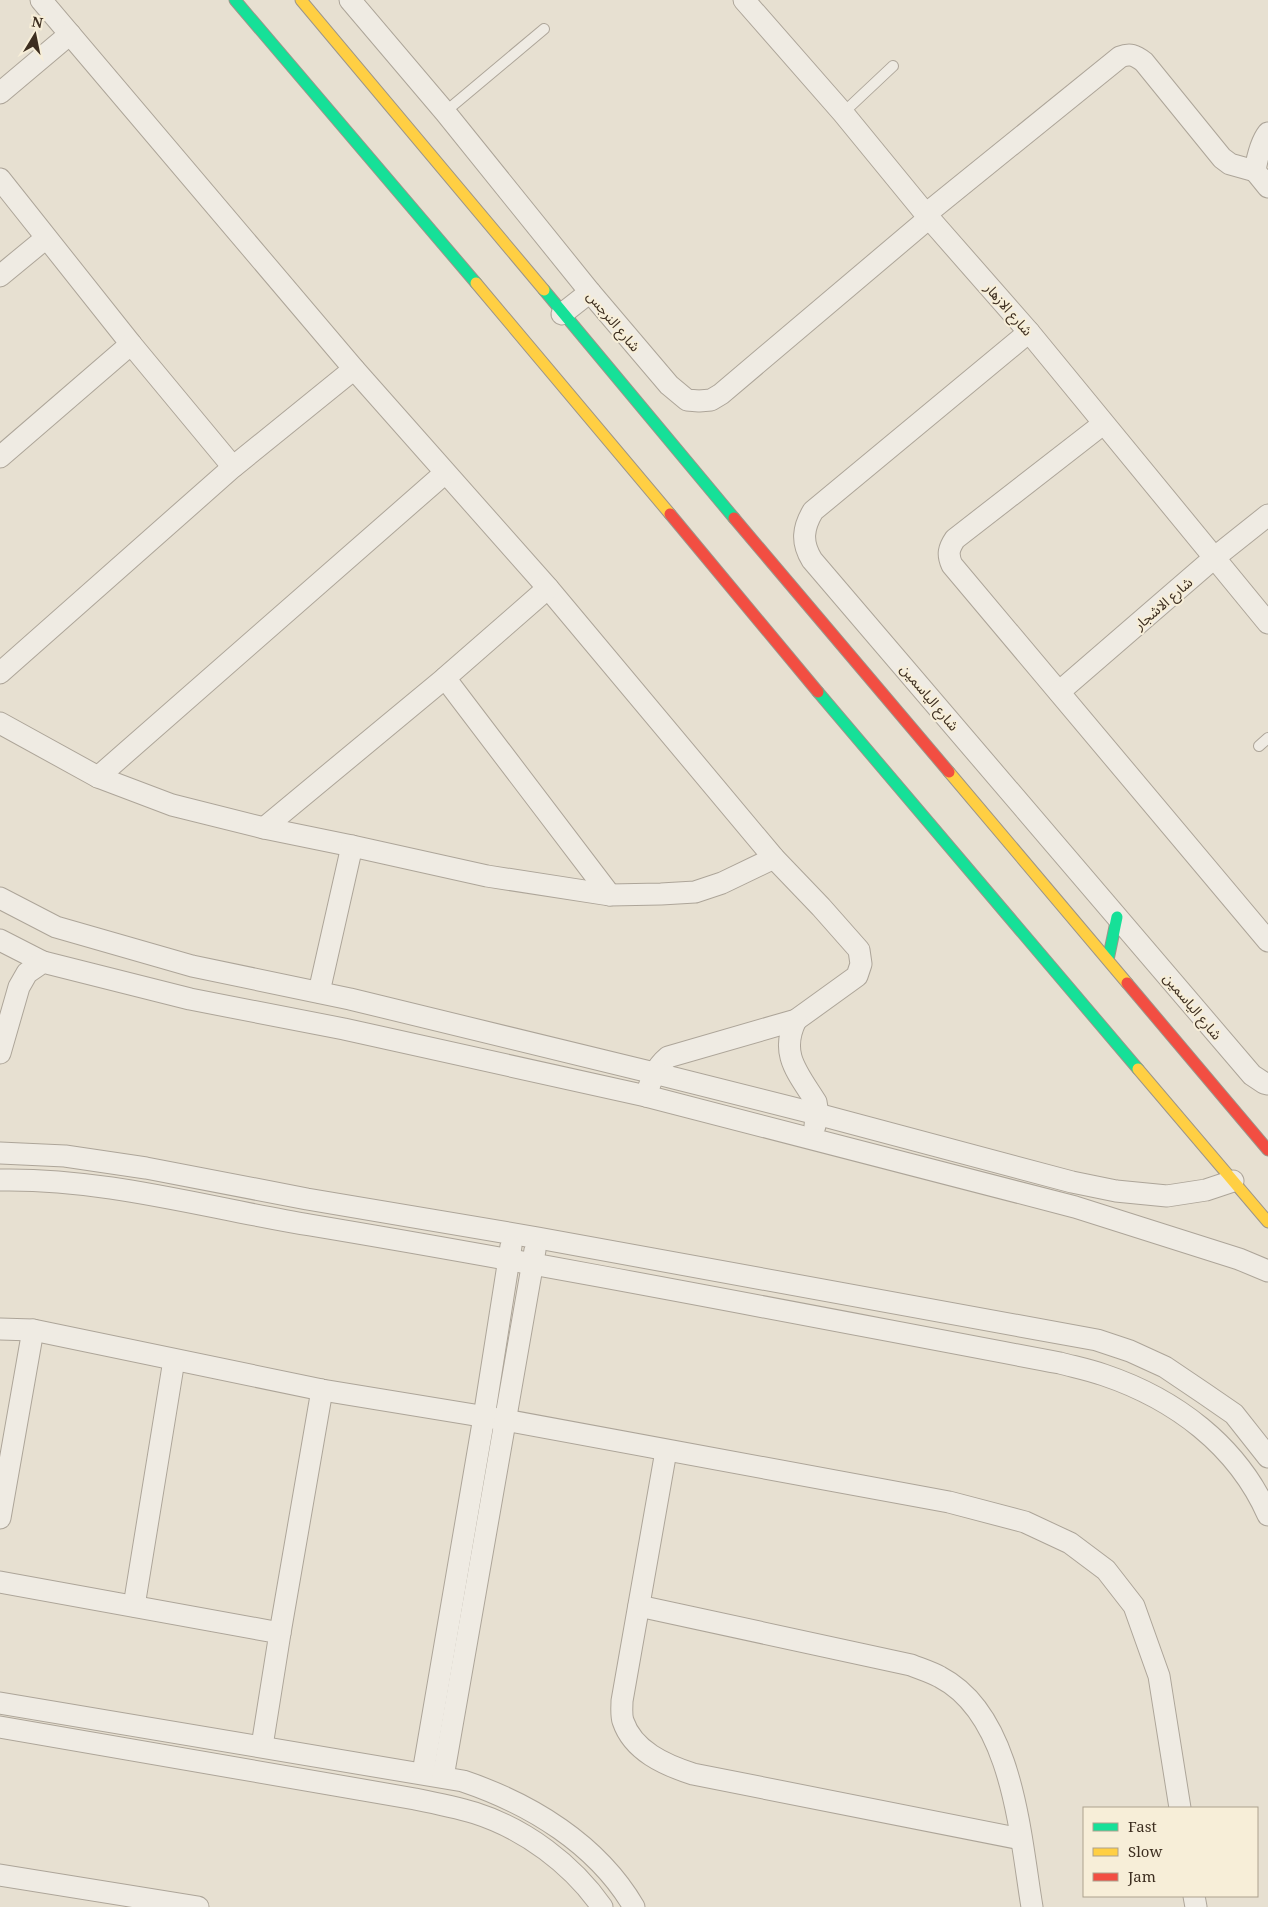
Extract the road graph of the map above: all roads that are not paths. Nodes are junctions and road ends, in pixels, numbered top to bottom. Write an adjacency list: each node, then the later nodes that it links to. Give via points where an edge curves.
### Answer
1 (41, 0): 7 (street)
2 (235, 0): 63 (street)
3 (301, 0): 19 (street)
4 (350, 0): 10 (street, شارع النرجس)
5 (744, 0): 11 (street, شارع الازهار)
6 (544, 29): 10 (lane)
7 (70, 34): 9 (street); 22 (street)
8 (892, 66): 11 (lane)
9 (0, 93)
10 (445, 112): 18 (street, شارع النرجس)
11 (843, 113): 15 (street, شارع الازهار)
12 (1268, 134): 14 (street, via 1260,151)
13 (0, 179): 16 (street)
14 (1262, 179): 15 (street, شارع النرجس, via 1222,158 1144,62 1136,55 1128,54 1120,57)
15 (928, 216): 18 (street, شارع النرجس, via 711,400 687,400 674,391); 20 (street, شارع الازهار)
16 (46, 238): 17 (street); 21 (street)
17 (0, 276)
18 (590, 292): 19 (street)
19 (562, 314): 31 (street)
20 (1029, 332): 23 (street, شارع الازهار); 30 (street, شارع الياسمين, via 813,511 804,532 807,552)
21 (131, 344): 24 (street); 25 (street)
22 (354, 369): 25 (street); 26 (street)
23 (1103, 424): 28 (street, شارع الازهار); 35 (street, via 955,539 948,556 952,565)
24 (0, 457)
25 (233, 467): 33 (street)
26 (445, 473): 29 (street); 39 (street)
27 (1268, 515): 28 (street, شارع الاشجار)
28 (1214, 558): 32 (street, شارع الازهار); 35 (street, شارع الاشجار)
29 (548, 588): 34 (street); 42 (street)
30 (847, 599): 31 (street); 45 (street, شارع الياسمين)
31 (821, 622): 48 (street)
32 (1268, 623)
33 (0, 673)
34 (445, 678): 40 (street); 43 (street)
35 (1059, 692): 47 (street)
36 (0, 723): 39 (street)
37 (1268, 738): 38 (lane)
38 (1259, 746)
39 (98, 777): 40 (street, via 172,805)
40 (264, 828): 41 (street)
41 (352, 846): 43 (street, via 487,876); 50 (street)
42 (774, 858): 43 (street, via 695,892); 52 (street, via 859,950 861,957 857,976)
43 (610, 895)
44 (0, 898): 50 (street, via 56,927 192,966)
45 (1117, 917): 48 (street); 56 (street, شارع الياسمين, via 1252,1076)
46 (0, 940): 49 (street)
47 (1268, 941)
48 (1108, 960): 60 (street)
49 (43, 962): 53 (street, via 190,999); 54 (street, via 27,973 19,987)
50 (319, 992): 51 (street)
51 (350, 999): 53 (street); 55 (street)
52 (796, 1020): 55 (street, via 678,1053 668,1057); 58 (street, via 790,1031 790,1056 816,1102)
53 (344, 1029): 57 (street)
54 (0, 1053)
55 (654, 1073): 57 (street); 58 (street)
56 (1268, 1084)
57 (646, 1096): 59 (street)
58 (817, 1114): 59 (street); 63 (street, via 1116,1191 1167,1196 1206,1190)
59 (812, 1140): 69 (street, via 1075,1207)
60 (1268, 1150)
61 (0, 1153): 65 (street, via 65,1156 146,1168)
62 (0, 1180): 67 (street, via 37,1179 130,1192)
63 (1233, 1181): 64 (street)
64 (1268, 1222)
65 (513, 1233): 66 (street); 67 (street)
66 (538, 1238): 68 (street); 70 (street)
67 (509, 1259): 68 (street); 76 (street)
68 (532, 1263): 71 (street); 77 (street)
69 (1268, 1271)
70 (841, 1293): 71 (street); 79 (street, via 1097,1340 1130,1351 1165,1367 1234,1414)
71 (834, 1320): 80 (street, via 1060,1363 1104,1374 1143,1390 1180,1411 1209,1433 1237,1463 1262,1500)
72 (0, 1329): 73 (street)
73 (34, 1330): 74 (street); 81 (street)
74 (174, 1360): 75 (street); 83 (street)
75 (322, 1390): 76 (street); 85 (street)
76 (484, 1417): 77 (street); 90 (street)
77 (505, 1420): 78 (street); 91 (street)
78 (666, 1451): 84 (street); 93 (street, via 949,1502 1026,1522 1070,1543 1106,1570 1134,1606 1159,1676)
79 (1268, 1457)
80 (1268, 1515)
81 (0, 1518)
82 (0, 1582): 83 (street)
83 (134, 1606): 85 (street)
84 (639, 1606): 94 (street, via 911,1665 941,1677 966,1697 984,1721 1003,1757); 94 (street, via 622,1701 622,1718 639,1746 653,1757 670,1767 693,1774)
85 (280, 1633): 88 (street)
86 (0, 1703): 88 (street)
87 (0, 1727): 92 (street)
88 (262, 1746): 89 (street)
89 (307, 1754): 90 (street); 92 (street)
90 (423, 1773): 91 (street)
91 (443, 1777): 98 (street, via 489,1790 552,1823 604,1868)
92 (303, 1780): 97 (street, via 451,1807 504,1824 539,1844 566,1865)
93 (1180, 1807)
94 (1021, 1839): 99 (street)
95 (0, 1874): 96 (street)
96 (198, 1907)
97 (602, 1907)
98 (634, 1907)
99 (1032, 1907)

